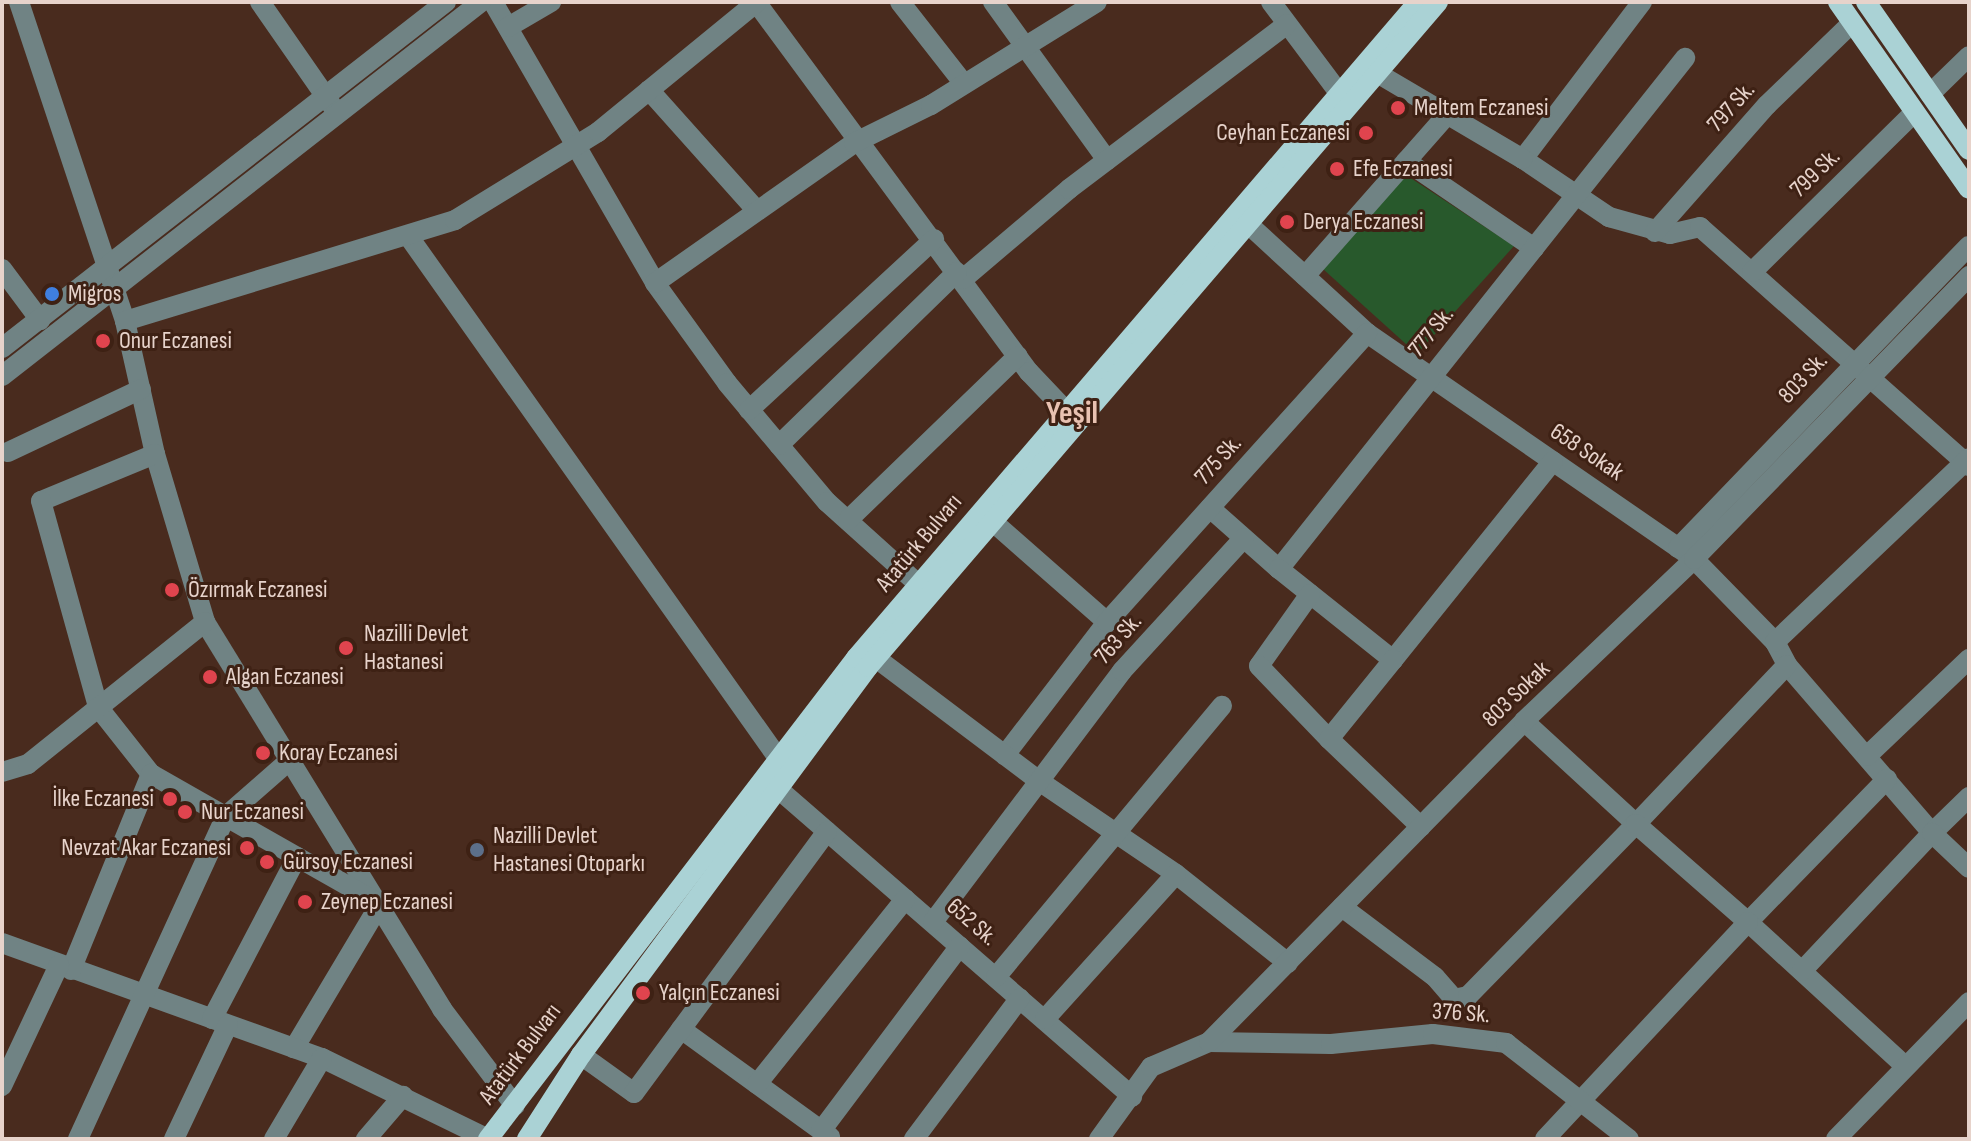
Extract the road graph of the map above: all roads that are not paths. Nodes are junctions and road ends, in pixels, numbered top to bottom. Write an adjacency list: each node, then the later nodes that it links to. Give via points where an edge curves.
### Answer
1 (19, 2): 51 (street)
2 (260, 2): 28 (street)
3 (446, 2): 28 (street)
4 (481, 2): 28 (street)
5 (493, 2): 19 (street)
6 (551, 2): 19 (street)
7 (756, 2): 25 (street); 31 (street)
8 (900, 2): 24 (street)
9 (993, 2): 20 (street)
10 (1097, 2): 20 (street)
11 (1271, 2): 18 (street)
12 (1418, 2): 26 (main road, Atatürk Bulvarı)
13 (1438, 2): 23 (main road, Atatürk Bulvarı)
14 (1642, 2): 34 (street)
15 (1838, 2): 17 (main road)
16 (1873, 5): 27 (main road)
17 (1852, 23): 29 (main road); 41 (street, 797 Sk., via 1767,105)
18 (1287, 24): 26 (street); 35 (street)
19 (508, 27): 32 (street)
20 (1025, 47): 24 (street); 35 (street)
21 (1969, 56): 27 (street)
22 (1685, 58): 38 (street, 777 Sk.)
23 (1377, 73): 30 (street); 40 (main road, Atatürk Bulvarı)
24 (964, 84): 31 (street)
25 (649, 90): 32 (street); 39 (street)
26 (1339, 93): 64 (main road, Atatürk Bulvarı)
27 (1930, 94): 33 (main road)
28 (332, 106): 51 (street)
29 (1915, 112): 37 (main road); 47 (street, 799 Sk.)
30 (1445, 117): 34 (street); 36 (street)
31 (862, 139): 39 (street); 43 (street)
32 (577, 146): 42 (street, via 455,220); 52 (street)
33 (1969, 150)
34 (1523, 159): 38 (street)
35 (1107, 160): 48 (street)
36 (1406, 161): 45 (street); 49 (street)
37 (1969, 189)
38 (1575, 198): 41 (street, via 1609,217); 45 (street, 777 Sk.)
39 (757, 211): 52 (street)
40 (1247, 223): 49 (street, 658 Sokak); 72 (main road, Atatürk Bulvarı)
41 (1655, 232): 47 (street, via 1700,227)
42 (409, 237): 54 (street); 91 (street)
43 (934, 239): 48 (street); 63 (street)
44 (1969, 246): 58 (street, 803 Sk.)
45 (1534, 248): 61 (street, 777 Sk.)
46 (2, 269): 53 (street)
47 (1752, 272): 58 (street)
48 (960, 276): 57 (street); 65 (street)
49 (1305, 276): 55 (street, 658 Sokak)
50 (1969, 276): 60 (street, 803 Sokak)
51 (111, 279): 53 (street); 54 (street); 59 (street)
52 (655, 283): 63 (street)
53 (40, 320): 56 (street)
54 (125, 321): 62 (street)
55 (1367, 333): 61 (street, 658 Sokak); 70 (street, 775 Sk.)
56 (2, 348)
57 (1018, 356): 64 (street); 71 (street)
58 (1854, 361): 60 (street); 74 (street, 803 Sk.)
59 (2, 376)
60 (1871, 376): 69 (street); 74 (street, 803 Sokak)
61 (1428, 377): 68 (street, 658 Sokak); 75 (street, 777 Sk.)
62 (141, 389): 66 (street); 67 (street)
63 (749, 410): 65 (street)
64 (1065, 410): 76 (main road, Atatürk Bulvarı)
65 (779, 445): 71 (street)
66 (8, 452)
67 (155, 454): 78 (street); 86 (street, via 41,501)
68 (1553, 461): 74 (street, 658 Sokak); 83 (street)
69 (1968, 462): 80 (street)
70 (1210, 508): 73 (street); 79 (street, 775 Sk.)
71 (848, 520): 76 (street)
72 (992, 521): 79 (street); 81 (main road, Atatürk Bulvarı)
73 (1244, 538): 75 (street); 96 (street, 763 Sk., via 1122,671)
74 (1686, 554): 80 (street, 658 Sokak); 87 (street, 803 Sokak)
75 (1279, 569): 77 (street)
76 (918, 584): 91 (main road, Atatürk Bulvarı)
77 (1310, 594): 83 (street); 88 (street, via 1259,666)
78 (205, 622): 86 (street); 92 (street)
79 (1107, 622): 89 (street, 775 Sk.)
80 (1775, 642): 84 (street, 658 Sokak)
81 (876, 658): 89 (street); 97 (main road, Atatürk Bulvarı)
82 (1969, 659): 90 (street)
83 (1393, 660): 88 (street)
84 (1787, 665): 90 (street, 658 Sokak); 100 (street)
85 (1222, 706): 103 (street)
86 (98, 707): 93 (street, via 28,764); 94 (street)
87 (1524, 721): 100 (street); 101 (street, 803 Sokak)
88 (1329, 739): 101 (street)
89 (1005, 755): 96 (street)
90 (1867, 756): 95 (street, 658 Sokak)
91 (778, 758): 135 (main road, Atatürk Bulvarı)
92 (290, 760): 99 (street); 109 (street)
93 (2, 772)
94 (151, 774): 99 (street); 116 (street)
95 (1887, 779): 104 (street, 658 Sokak); 112 (street)
96 (1042, 783): 103 (street); 111 (street, 763 Sk.)
97 (776, 787): 102 (street, 652 Sk.); 127 (main road, Atatürk Bulvarı)
98 (1969, 797): 104 (street)
99 (226, 816): 105 (street); 119 (street)
100 (1636, 824): 110 (street, via 1468,996 1454,999 1435,977); 112 (street)
101 (1421, 827): 110 (street, 803 Sokak)
102 (827, 831): 108 (street, 652 Sk.); 124 (street)
103 (1116, 833): 107 (street); 118 (street)
104 (1932, 833): 106 (street, 658 Sokak); 117 (street)
105 (297, 857): 109 (street); 123 (street)
106 (1969, 868)
107 (1176, 874): 115 (street); 122 (street)
108 (905, 899): 111 (street, 652 Sk.); 130 (street)
109 (380, 904): 126 (street); 135 (street, via 442,1009)
110 (1342, 907): 115 (street, 803 Sokak)
111 (933, 922): 114 (street, 652 Sk.)
112 (1748, 922): 117 (street); 134 (street)
113 (2, 943): 116 (street)
114 (960, 946): 118 (street, 652 Sk.); 136 (street)
115 (1288, 963): 125 (street, 803 Sokak)
116 (65, 968): 119 (street); 131 (street)
117 (1802, 971): 129 (street)
118 (996, 977): 120 (street, 652 Sk.)
119 (144, 995): 123 (street); 138 (street)
120 (1020, 998): 122 (street, 652 Sk.); 143 (street)
121 (1969, 1002): 129 (street)
122 (1045, 1019): 133 (street, 652 Sk.)
123 (220, 1022): 126 (street); 139 (street)
124 (681, 1029): 127 (street, via 634,1093); 130 (street)
125 (1209, 1042): 133 (street, 803 Sokak, via 1161,1059 1142,1076); 134 (street, 376 Sk., via 1331,1044 1433,1034 1506,1043)
126 (294, 1048): 128 (street)
127 (581, 1055): 137 (main road, Atatürk Bulvarı)
128 (322, 1058): 132 (street); 140 (street)
129 (1906, 1067): 147 (street)
130 (757, 1084): 136 (street)
131 (2, 1086)
132 (403, 1096): 141 (street); 142 (street)
133 (1132, 1097): 144 (street, 803 Sokak)
134 (1581, 1101): 145 (street); 146 (street, 376 Sk.)
135 (515, 1106): 137 (main road); 142 (main road, Atatürk Bulvarı)
136 (826, 1135)
137 (534, 1136)
138 (78, 1139)
139 (174, 1139)
140 (274, 1139)
141 (366, 1139)
142 (488, 1139)
143 (914, 1139)
144 (1099, 1139)
145 (1545, 1139)
146 (1629, 1139)
147 (1836, 1139)

